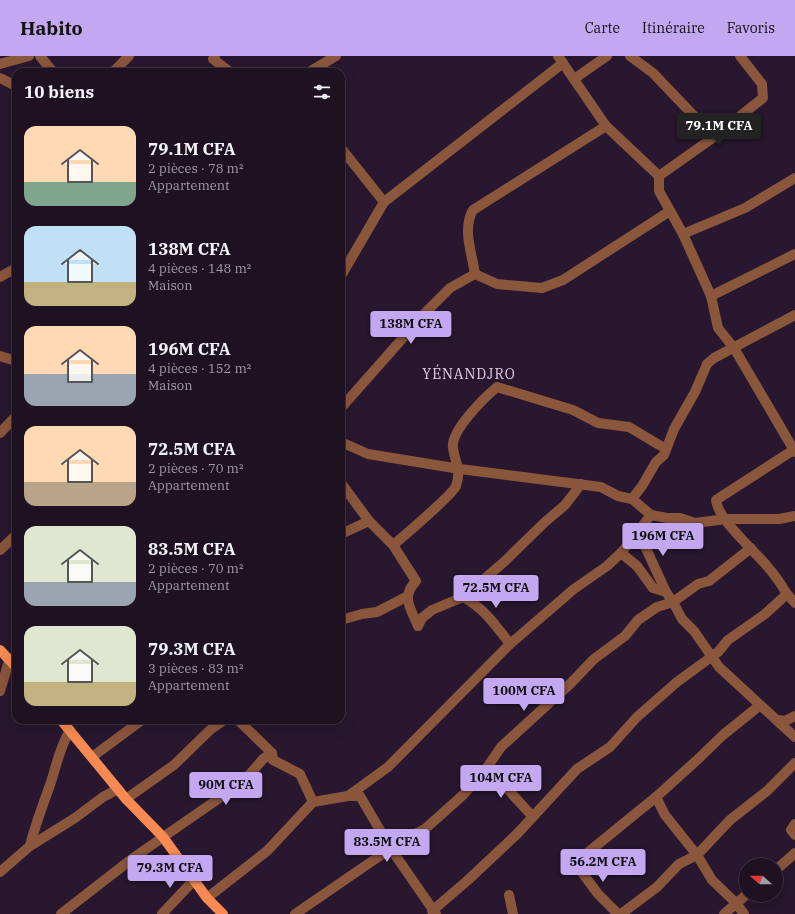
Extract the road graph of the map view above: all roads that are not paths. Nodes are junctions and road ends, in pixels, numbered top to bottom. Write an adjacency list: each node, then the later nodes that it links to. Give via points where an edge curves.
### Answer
1 (29, 56): 10 (street)
2 (40, 56): 11 (street)
3 (129, 56): 12 (street)
4 (215, 56): 13 (street, via 213,59)
5 (607, 56): 16 (street)
6 (630, 56): 19 (street, via 653,73)
7 (740, 56): 19 (street, via 762,84 763,98)
8 (330, 58): 14 (street)
9 (561, 59): 16 (street); 23 (street)
10 (0, 64)
11 (50, 68)
12 (117, 68)
13 (225, 68)
14 (315, 68)
15 (0, 78): 17 (street)
16 (574, 79): 18 (street)
17 (12, 84)
18 (606, 126): 21 (street); 29 (street, via 473,210 467,219 467,230)
19 (714, 137): 21 (street)
20 (345, 153): 23 (street)
21 (659, 176): 24 (street, via 659,191)
22 (795, 178): 25 (street, via 745,208)
23 (384, 202): 27 (street)
24 (670, 211): 25 (street); 29 (street, via 563,280 542,288 497,284)
25 (683, 234): 31 (street)
26 (795, 254): 31 (street)
27 (345, 269)
28 (12, 270): 30 (street)
29 (475, 274): 36 (street, via 450,288)
30 (0, 277)
31 (711, 296): 33 (street, via 718,328)
32 (795, 315): 33 (street)
33 (734, 348): 40 (street, via 707,364); 41 (street)
34 (0, 356): 35 (street)
35 (12, 360)
36 (345, 404)
37 (12, 420): 38 (street)
38 (0, 433)
39 (345, 444): 42 (street, via 368,454)
40 (666, 449): 42 (street, via 629,427 598,423 573,410 497,387 483,399 460,428 452,446); 45 (street)
41 (795, 450): 48 (street, via 716,500 717,507)
42 (460, 469): 43 (street); 53 (street, via 456,488)
43 (581, 484): 45 (street, via 601,486 618,496); 60 (street, via 565,505)
44 (345, 488): 49 (street)
45 (632, 499): 46 (street)
46 (651, 515): 48 (street, via 680,518 694,523); 50 (street)
47 (795, 516): 48 (street, via 779,519)
48 (726, 519): 54 (street)
49 (369, 521): 51 (street); 53 (street)
50 (638, 531): 56 (street); 57 (street)
51 (345, 532)
52 (12, 539): 55 (street)
53 (393, 545): 59 (street, via 416,581 409,588)
54 (751, 548): 58 (street, via 768,566); 61 (street, via 709,581 698,584)
55 (0, 550)
56 (621, 553): 57 (street, via 637,566 653,588); 64 (street)
57 (666, 592): 61 (street)
58 (787, 594): 62 (street); 66 (street, via 765,614 728,640)
59 (406, 597): 60 (street, via 418,626 422,618 432,610); 63 (street, via 377,612)
60 (463, 597): 64 (street, via 472,601 493,621)
61 (673, 602): 66 (street, via 682,619); 82 (street, via 657,607 638,620 625,636 594,659 501,746)
62 (795, 604)
63 (345, 619)
64 (510, 644): 84 (street, via 388,767)
65 (0, 650): 67 (main road)
66 (712, 656): 70 (street, via 719,667 744,688); 88 (street, via 677,682 638,717 610,747 577,770)
67 (12, 663)
68 (12, 666): 69 (street)
69 (0, 690)
70 (760, 706): 72 (street); 85 (street, via 723,735)
71 (795, 716): 72 (street, via 785,721)
72 (778, 720): 78 (street)
73 (65, 724): 77 (main road)
74 (137, 724): 80 (street)
75 (218, 724): 86 (street, via 174,765)
76 (242, 724): 79 (street)
77 (70, 730): 80 (main road); 92 (street, via 60,748)
78 (795, 736)
79 (272, 753): 87 (street, via 273,760 300,774); 91 (street, via 263,759 244,781)
80 (92, 757): 83 (main road)
81 (795, 763): 95 (street, via 767,791 730,820)
82 (484, 770): 88 (street, via 494,780 503,784); 93 (street, via 463,795 425,829)
83 (118, 789): 86 (main road); 92 (street)
84 (348, 796): 87 (street); 93 (street, via 360,796)
85 (656, 798): 95 (street, via 665,815); 109 (street, via 575,863 598,894)
86 (126, 799): 91 (main road)
87 (313, 802): 100 (street, via 267,851)
88 (532, 816): 103 (street, via 517,834)
89 (795, 824): 90 (street, via 791,830)
90 (795, 836)
91 (163, 837): 98 (main road); 104 (street)
92 (30, 846): 97 (street)
93 (391, 849): 103 (street); 107 (street)
94 (795, 853): 96 (street)
95 (697, 855): 102 (street, via 712,880); 109 (street, via 679,864 657,887)
96 (783, 864)
97 (0, 872)
98 (194, 880): 100 (main road); 105 (street)
99 (509, 895): 108 (street)
100 (207, 898): 106 (main road)
101 (739, 900): 102 (street)
102 (736, 903): 110 (street); 111 (street)
103 (434, 912)
104 (61, 914)
105 (162, 914)
106 (223, 914)
107 (296, 914)
108 (513, 914)
109 (619, 914)
110 (724, 914)
111 (744, 914)

